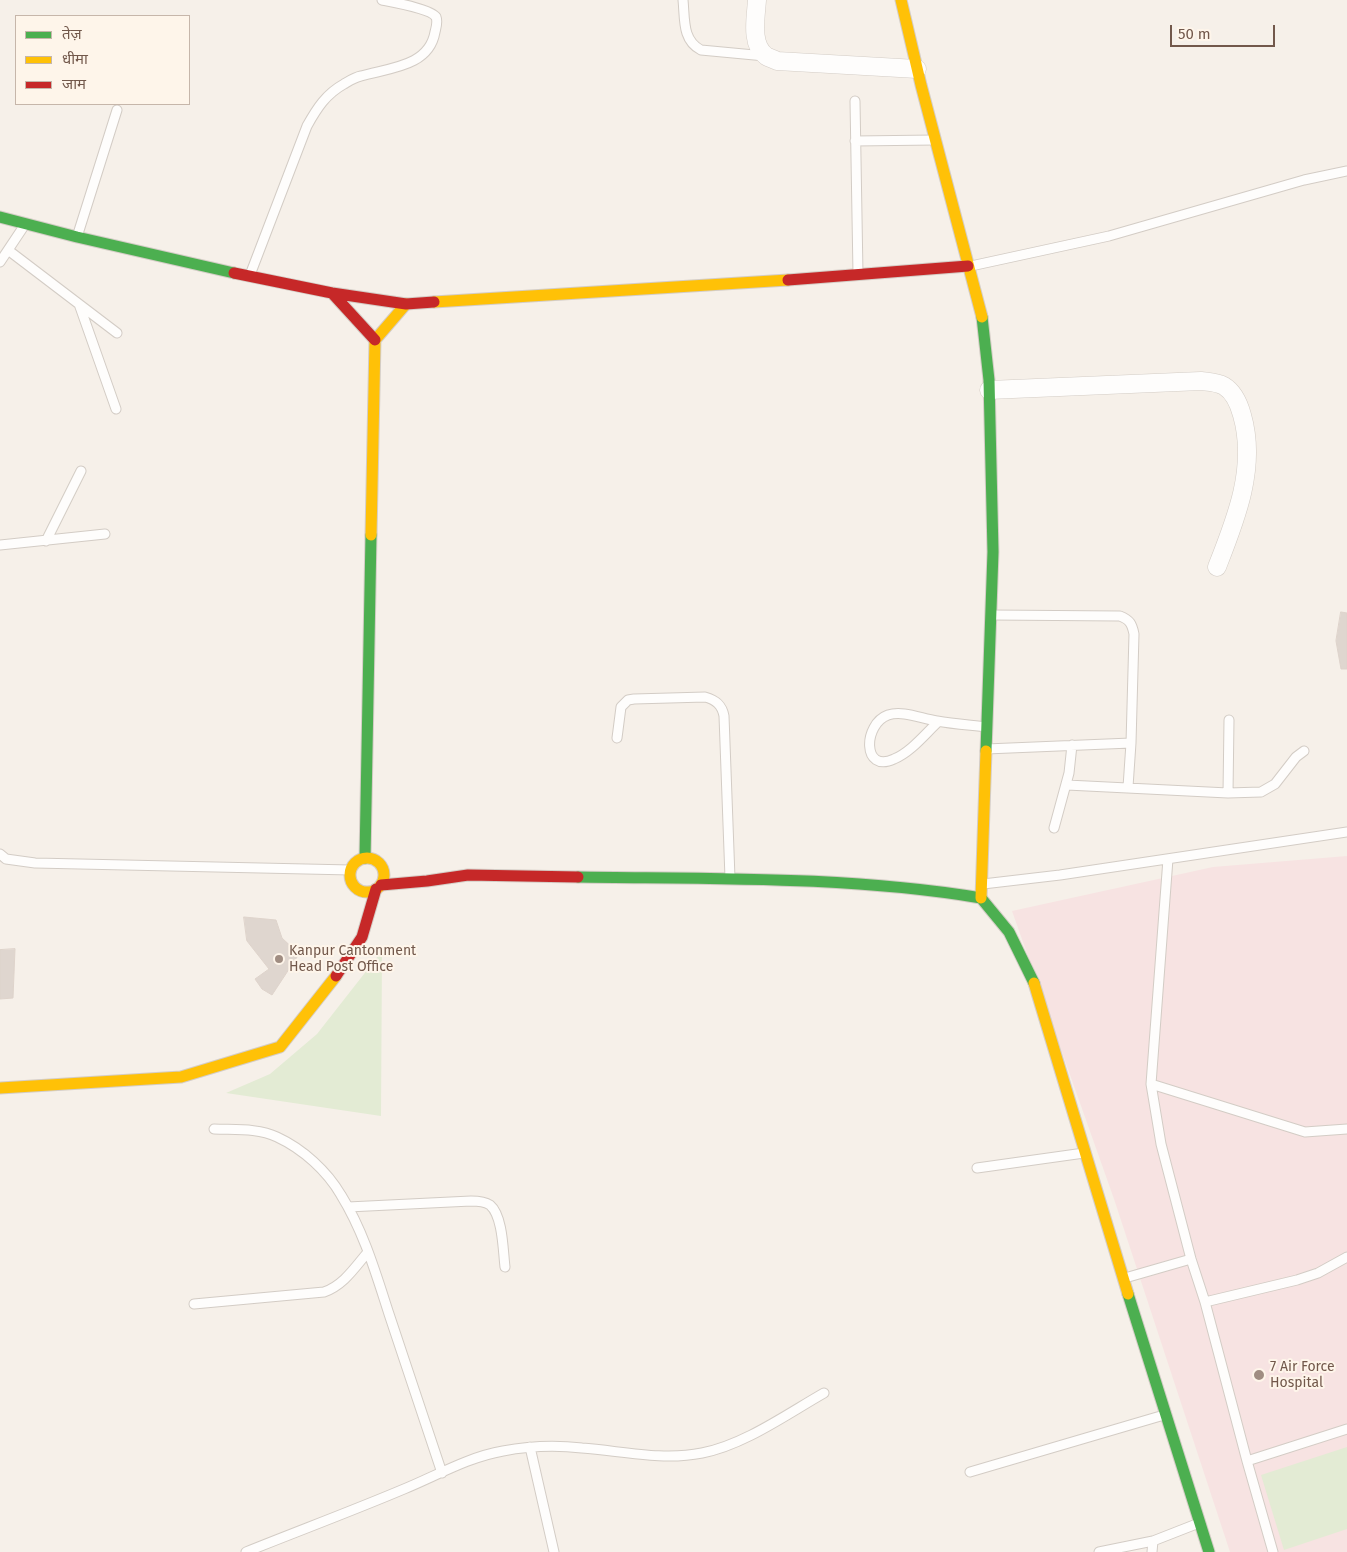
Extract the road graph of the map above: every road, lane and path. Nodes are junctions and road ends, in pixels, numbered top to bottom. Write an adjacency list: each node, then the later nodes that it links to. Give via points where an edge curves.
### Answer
1 (382, 0): 19 (lane, via 433,14 436,23 430,46 412,62 359,76 327,95 307,126)
2 (684, 0): 5 (lane, via 685,26 693,46 701,50)
3 (757, 0): 5 (street, via 755,38)
4 (901, 0): 6 (street)
5 (766, 56): 6 (street, via 777,61)
6 (917, 69): 9 (street)
7 (855, 101): 10 (lane)
8 (117, 110): 14 (lane)
9 (935, 140): 10 (lane); 17 (street)
10 (856, 141): 18 (lane)
11 (1347, 170): 17 (lane, via 1109,236)
12 (0, 217): 13 (street)
13 (26, 224): 14 (street); 15 (lane)
14 (77, 237): 19 (street)
15 (8, 250): 16 (lane); 21 (lane)
16 (0, 262)
17 (968, 266): 18 (street); 25 (street, via 984,323)
18 (858, 275): 22 (street)
19 (249, 277): 20 (street)
20 (332, 293): 22 (street); 24 (street)
21 (79, 304): 23 (lane); 26 (lane)
22 (406, 304): 24 (street)
23 (117, 333)
24 (376, 340): 47 (street)
25 (989, 390): 31 (street, via 1201,381 1225,386 1239,406 1248,449 1244,486); 32 (street, via 993,552)
26 (116, 409)
27 (81, 471): 29 (lane)
28 (105, 534): 29 (lane)
29 (46, 540): 30 (lane)
30 (0, 545)
31 (1217, 567)
32 (990, 615): 35 (street); 37 (lane, via 1120,616 1131,622 1134,634)
33 (1229, 720): 43 (lane)
34 (938, 722): 34 (lane, via 894,760 883,762 870,753 869,743 874,727 882,718 904,714); 35 (lane)
35 (987, 727): 39 (street)
36 (617, 738): 52 (lane, via 620,707 628,700 705,697 721,706)
37 (1131, 743): 38 (lane); 42 (lane)
38 (1072, 746): 39 (lane); 41 (lane)
39 (986, 749): 53 (street)
40 (1304, 751): 43 (lane, via 1268,789)
41 (1066, 785): 42 (lane); 44 (lane)
42 (1128, 787): 43 (lane)
43 (1228, 793)
44 (1054, 828)
45 (1347, 832): 48 (lane)
46 (0, 854): 50 (lane, via 6,859 35,863)
47 (365, 858): 50 (street, via 354,864); 54 (street, via 386,866 384,879)
48 (1168, 859): 53 (lane); 58 (lane)
49 (433, 869): 51 (street)
50 (351, 870): 54 (street, via 356,893)
51 (462, 876): 52 (street); 54 (street)
52 (730, 880): 55 (street, via 787,880 933,890)
53 (981, 884): 55 (street)
54 (378, 887): 57 (street, via 362,937)
55 (981, 898): 62 (street, via 1010,932 1034,982)
56 (348, 934): 57 (street)
57 (353, 950): 59 (street, via 280,1047 182,1076)
58 (1151, 1084): 61 (lane, via 1305,1132); 67 (lane, via 1161,1144)
59 (0, 1088)
60 (214, 1129): 64 (lane, via 262,1132 292,1145 325,1175)
61 (1347, 1129)
62 (1086, 1152): 63 (lane); 69 (street)
63 (978, 1168)
64 (348, 1207): 65 (lane); 68 (lane, via 483,1202 496,1213)
65 (368, 1252): 71 (lane, via 342,1282 324,1292); 78 (lane)
66 (1347, 1257): 70 (lane, via 1298,1280)
67 (1192, 1259): 69 (lane); 70 (lane)
68 (505, 1267)
69 (1124, 1278): 73 (street)
70 (1205, 1302): 76 (lane)
71 (194, 1304)
72 (824, 1393): 75 (lane, via 749,1436 702,1453 649,1456 561,1446)
73 (1166, 1415): 77 (lane); 79 (street)
74 (1347, 1429): 76 (lane)
75 (530, 1447): 78 (lane, via 502,1451); 82 (lane)
76 (1247, 1461): 86 (lane)
77 (970, 1472)
78 (442, 1473): 81 (lane)
79 (1200, 1523): 80 (lane); 85 (street)
80 (1153, 1541): 83 (lane); 84 (lane)
81 (246, 1552)
82 (554, 1552)
83 (1099, 1552)
84 (1152, 1552)
85 (1208, 1552)
86 (1273, 1552)

